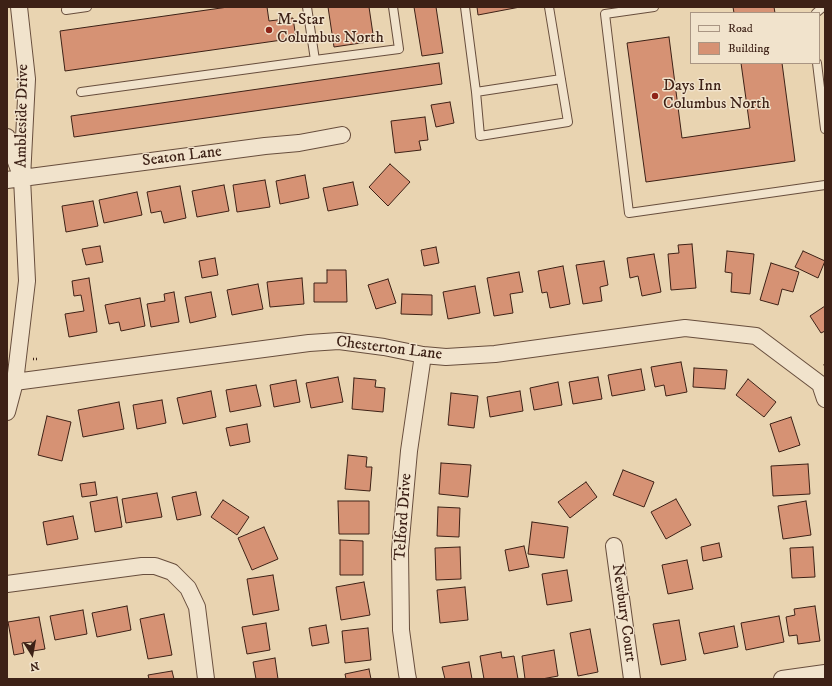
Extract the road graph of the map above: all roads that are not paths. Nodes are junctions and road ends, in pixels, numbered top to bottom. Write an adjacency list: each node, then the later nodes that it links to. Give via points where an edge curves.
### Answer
1 (19, 7): 17 (street, Ambleside Drive, via 27,79)
2 (87, 7): 8 (lane)
3 (307, 7): 9 (lane)
4 (393, 7): 9 (lane, via 399,49)
5 (465, 7): 13 (lane)
6 (549, 7): 11 (lane)
7 (654, 7): 18 (lane, via 605,14 629,213)
8 (66, 10)
9 (315, 60): 12 (lane)
10 (817, 64): 14 (lane)
11 (561, 79): 13 (lane); 13 (lane, via 568,122 480,136)
12 (81, 92)
13 (476, 92)
14 (825, 129)
15 (342, 135): 17 (street, Seaton Lane)
16 (7, 137): 17 (street, Ambleside Drive)
17 (14, 179): 21 (street, Ambleside Drive, via 27,281)
18 (825, 185)
19 (423, 355): 20 (street, Chesterton Lane, via 446,357 495,354 685,328 756,336); 21 (street, Chesterton Lane, via 339,341 309,343); 28 (street, Telford Drive, via 409,451 400,550 401,630)
20 (823, 382): 22 (street)
21 (11, 383): 23 (street, Ambleside Drive)
22 (825, 399)
23 (7, 412)
24 (614, 546): 29 (street, Newbury Court)
25 (7, 584): 27 (street, via 142,566 155,566 172,572 188,588 197,607)
26 (825, 673): 30 (street)
27 (206, 679)
28 (408, 679)
29 (632, 679)
30 (782, 679)

